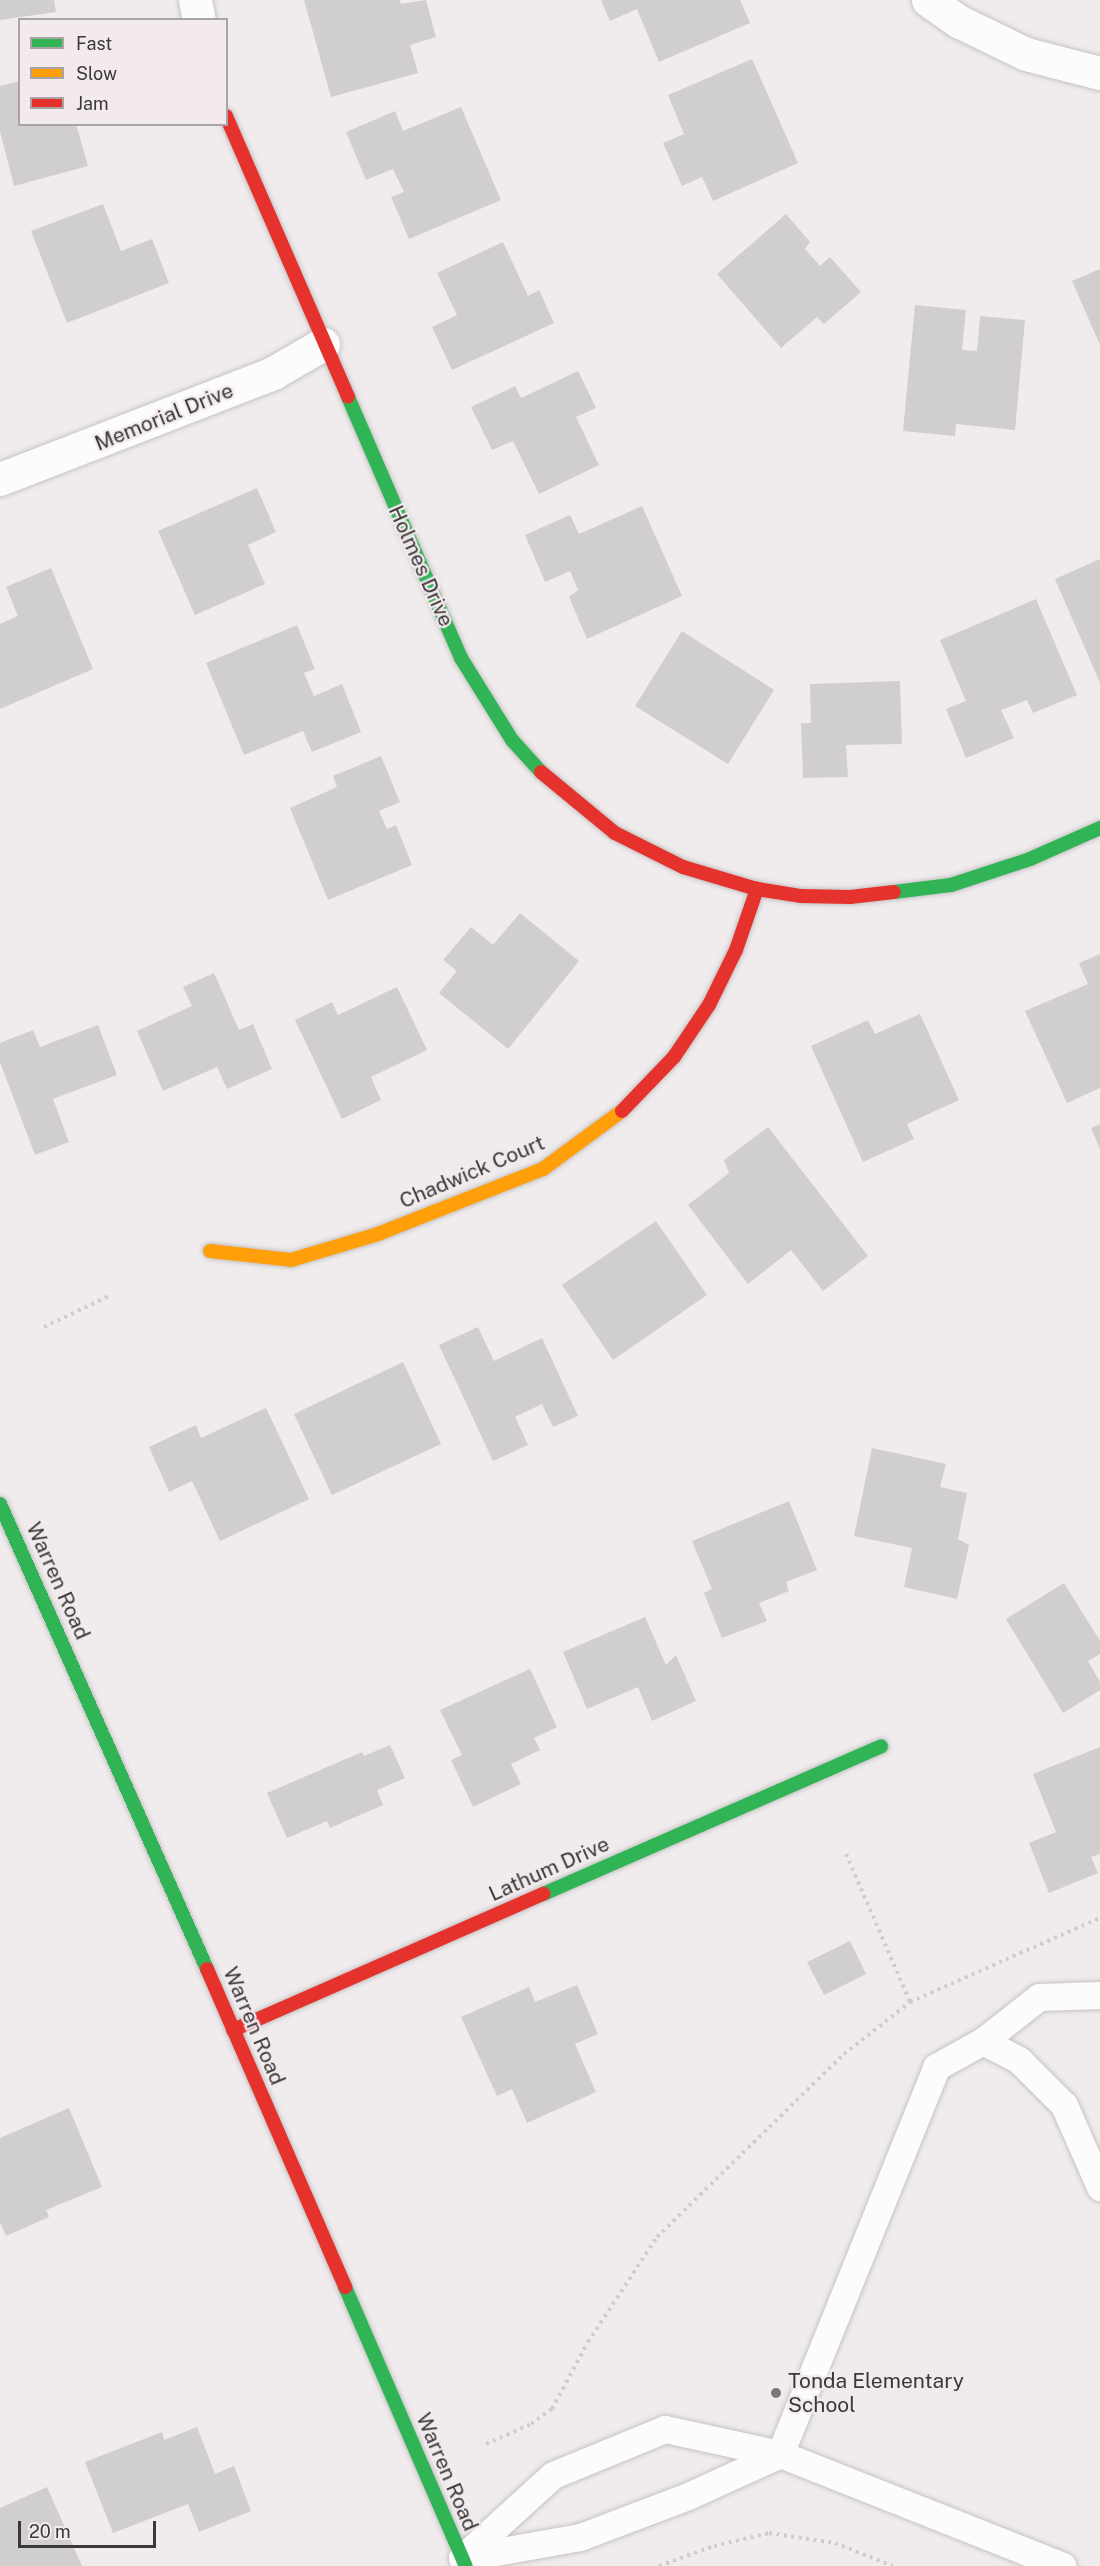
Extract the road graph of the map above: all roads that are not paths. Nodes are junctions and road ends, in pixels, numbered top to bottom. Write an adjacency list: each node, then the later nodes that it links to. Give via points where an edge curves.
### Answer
1 (195, 0): 3 (street)
2 (928, 0): 4 (street, via 960,22 1026,54)
3 (199, 18)
4 (1100, 73)
5 (228, 121): 6 (street, Holmes Drive)
6 (323, 344): 7 (street, Memorial Drive, via 273,373); 9 (street, Holmes Drive, via 461,657 512,740 555,787 615,833 683,867)
7 (0, 479)
8 (1100, 828): 9 (street, Holmes Drive, via 1030,859 931,888 850,897)
9 (757, 889): 10 (street, Chadwick Court, via 736,950 709,1005 674,1057 604,1126 543,1169 378,1234 291,1260)
10 (210, 1251)
11 (0, 1504): 14 (street, Warren Road)
12 (881, 1746): 14 (street, Lathum Drive)
13 (1100, 1995): 15 (lane, via 1039,1997)
14 (233, 2030): 18 (street, Warren Road)
15 (983, 2041): 16 (lane, via 1019,2060 1064,2105); 17 (lane, via 936,2067)
16 (1100, 2187)
17 (780, 2454): 18 (lane, via 688,2496 580,2537); 18 (lane, via 665,2429 553,2475); 19 (lane)
18 (457, 2563)
19 (1063, 2566)

